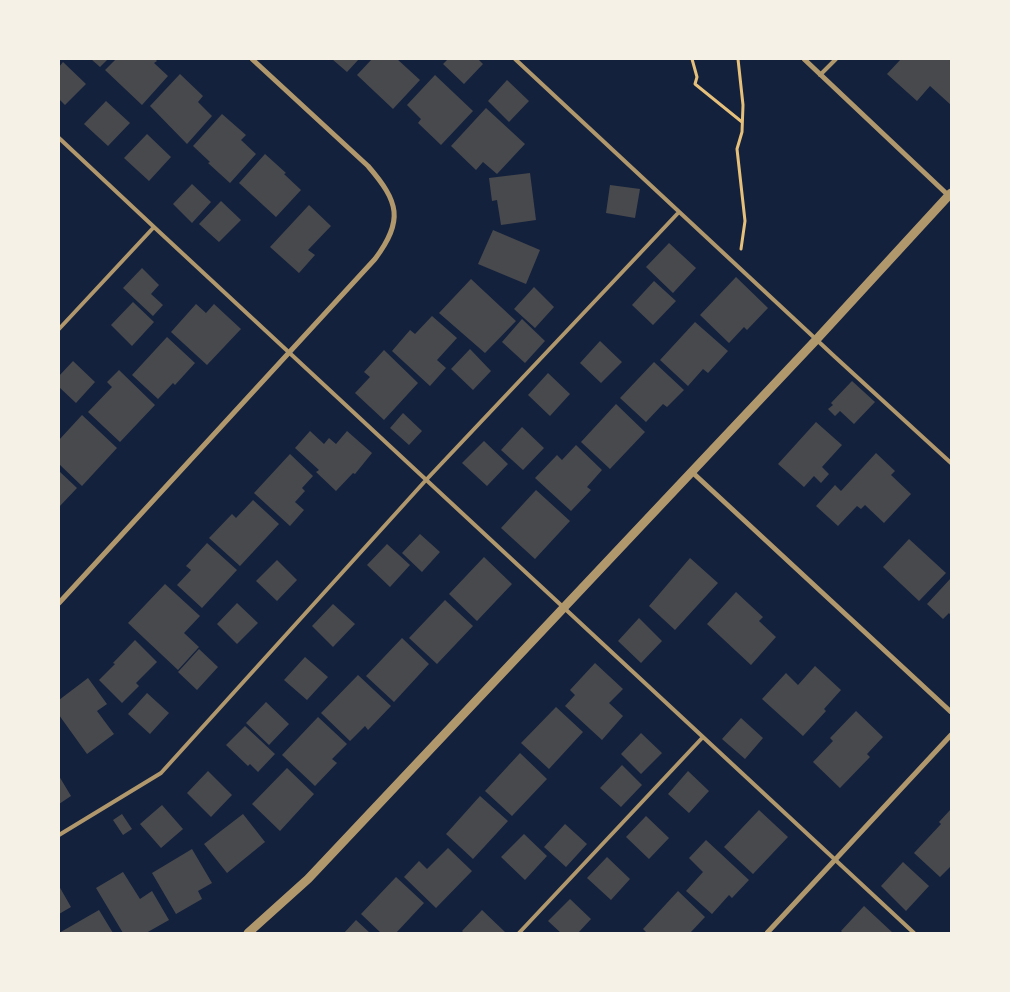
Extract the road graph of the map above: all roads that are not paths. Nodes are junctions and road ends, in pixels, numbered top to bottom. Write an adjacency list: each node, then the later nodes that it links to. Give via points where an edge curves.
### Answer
1 (252, 59): 12 (street, via 368,166 392,200 395,218 392,232 375,259)
2 (515, 59): 8 (lane)
3 (804, 59): 5 (street)
4 (836, 59): 5 (lane)
5 (820, 75): 7 (street)
6 (59, 138): 9 (lane)
7 (950, 196): 11 (street)
8 (679, 212): 11 (lane); 15 (lane)
9 (154, 227): 10 (lane); 12 (lane)
10 (59, 329)
11 (816, 340): 13 (lane); 14 (street)
12 (289, 354): 15 (lane); 16 (street)
13 (951, 463)
14 (692, 472): 17 (street); 18 (street)
15 (426, 480): 17 (lane); 21 (lane, via 161,773)
16 (59, 603)
17 (564, 609): 20 (lane); 23 (street, via 308,879)
18 (951, 712)
19 (951, 735): 22 (street)
20 (702, 737): 22 (lane); 24 (lane)
21 (59, 835)
22 (836, 861): 25 (street); 26 (lane)
23 (248, 933)
24 (519, 933)
25 (767, 933)
26 (914, 933)

